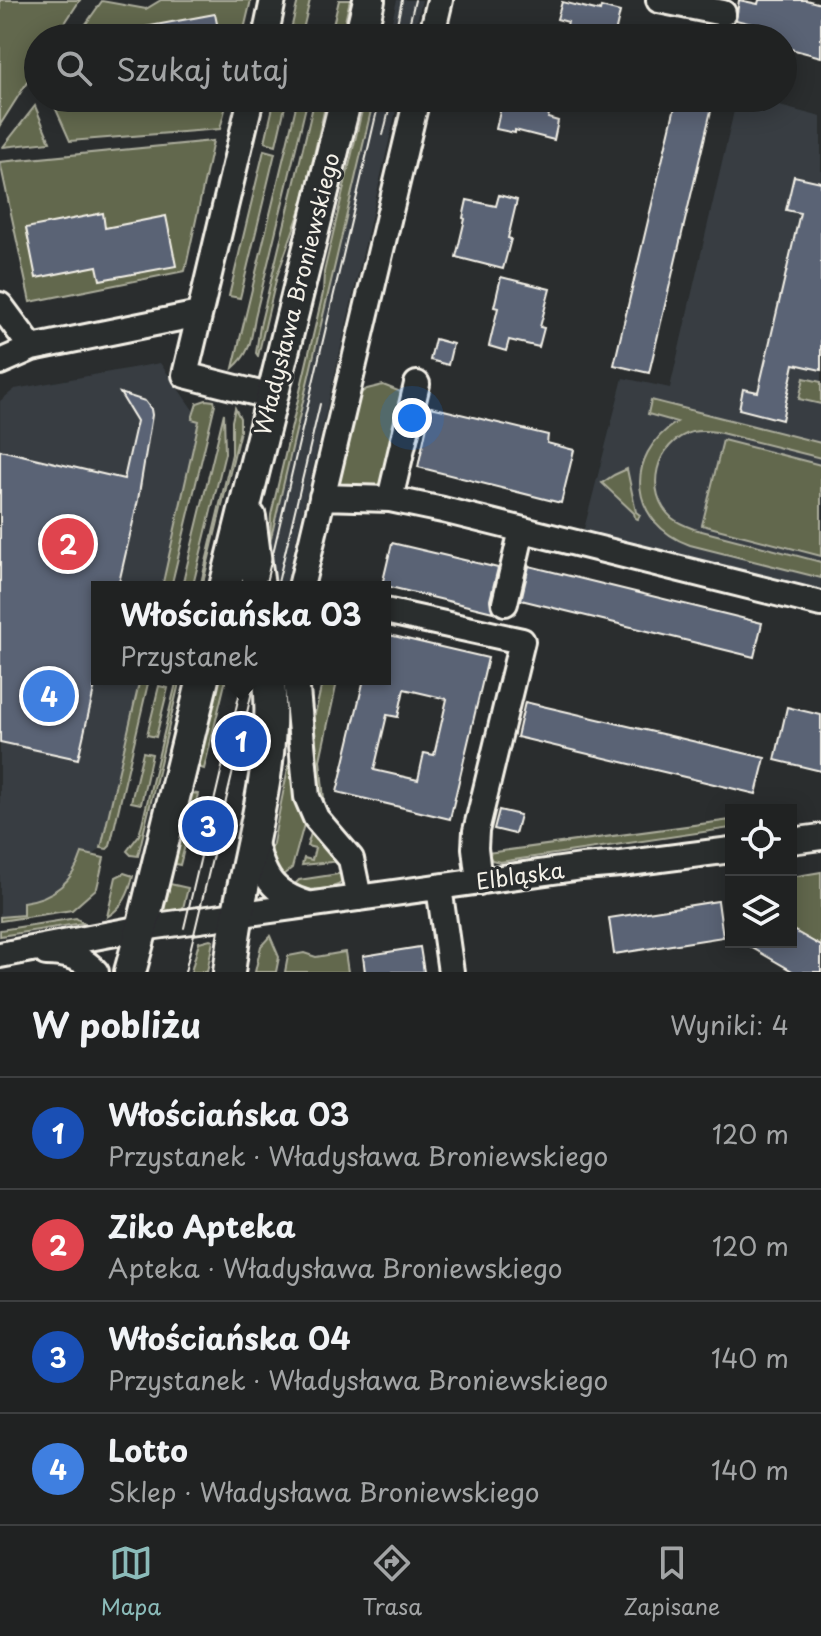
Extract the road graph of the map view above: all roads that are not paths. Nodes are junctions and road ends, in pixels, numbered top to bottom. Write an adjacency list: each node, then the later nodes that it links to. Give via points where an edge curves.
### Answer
1 (273, 0): 6 (street)
2 (369, 0): 7 (main road)
3 (440, 0): 8 (street)
4 (659, 0): 5 (street)
5 (723, 13)
6 (268, 24)
7 (363, 24)
8 (434, 24)
9 (248, 112): 13 (street)
10 (343, 112): 17 (main road, Władysława Broniewskiego)
11 (414, 112): 19 (street)
12 (0, 305): 14 (street)
13 (199, 314): 14 (street); 17 (street, via 185,375)
14 (32, 348): 15 (street)
15 (0, 362)
16 (417, 384): 20 (street)
17 (272, 397): 18 (main road, Władysława Broniewskiego)
18 (249, 491): 22 (main road, Władysława Broniewskiego); 23 (main road, Władysława Broniewskiego)
19 (322, 497): 20 (street); 24 (street)
20 (390, 499): 21 (street)
21 (522, 530): 25 (street); 26 (street)
22 (226, 581)
23 (258, 581)
24 (302, 581)
25 (505, 603)
26 (821, 604)
27 (391, 612): 35 (street, via 522,641 476,831)
28 (202, 685): 40 (main road)
29 (269, 685): 32 (main road, via 268,761)
30 (297, 685): 37 (street, via 310,808 351,859)
31 (821, 837): 33 (street)
32 (254, 840): 38 (street, via 264,872 277,890); 39 (main road)
33 (797, 840)
34 (725, 851): 35 (street, Elbląska)
35 (479, 882): 36 (street, Elbląska)
36 (439, 887): 37 (street, Elbląska); 45 (street)
37 (359, 898): 38 (street, Elbląska)
38 (310, 905): 39 (street, Elbląska)
39 (238, 916): 40 (street, Elbląska); 44 (main road)
40 (142, 928): 41 (street, Elbląska); 43 (main road)
41 (6, 954): 42 (street, via 56,953 78,958)
42 (96, 972)
43 (130, 972)
44 (229, 972)
45 (451, 972)

